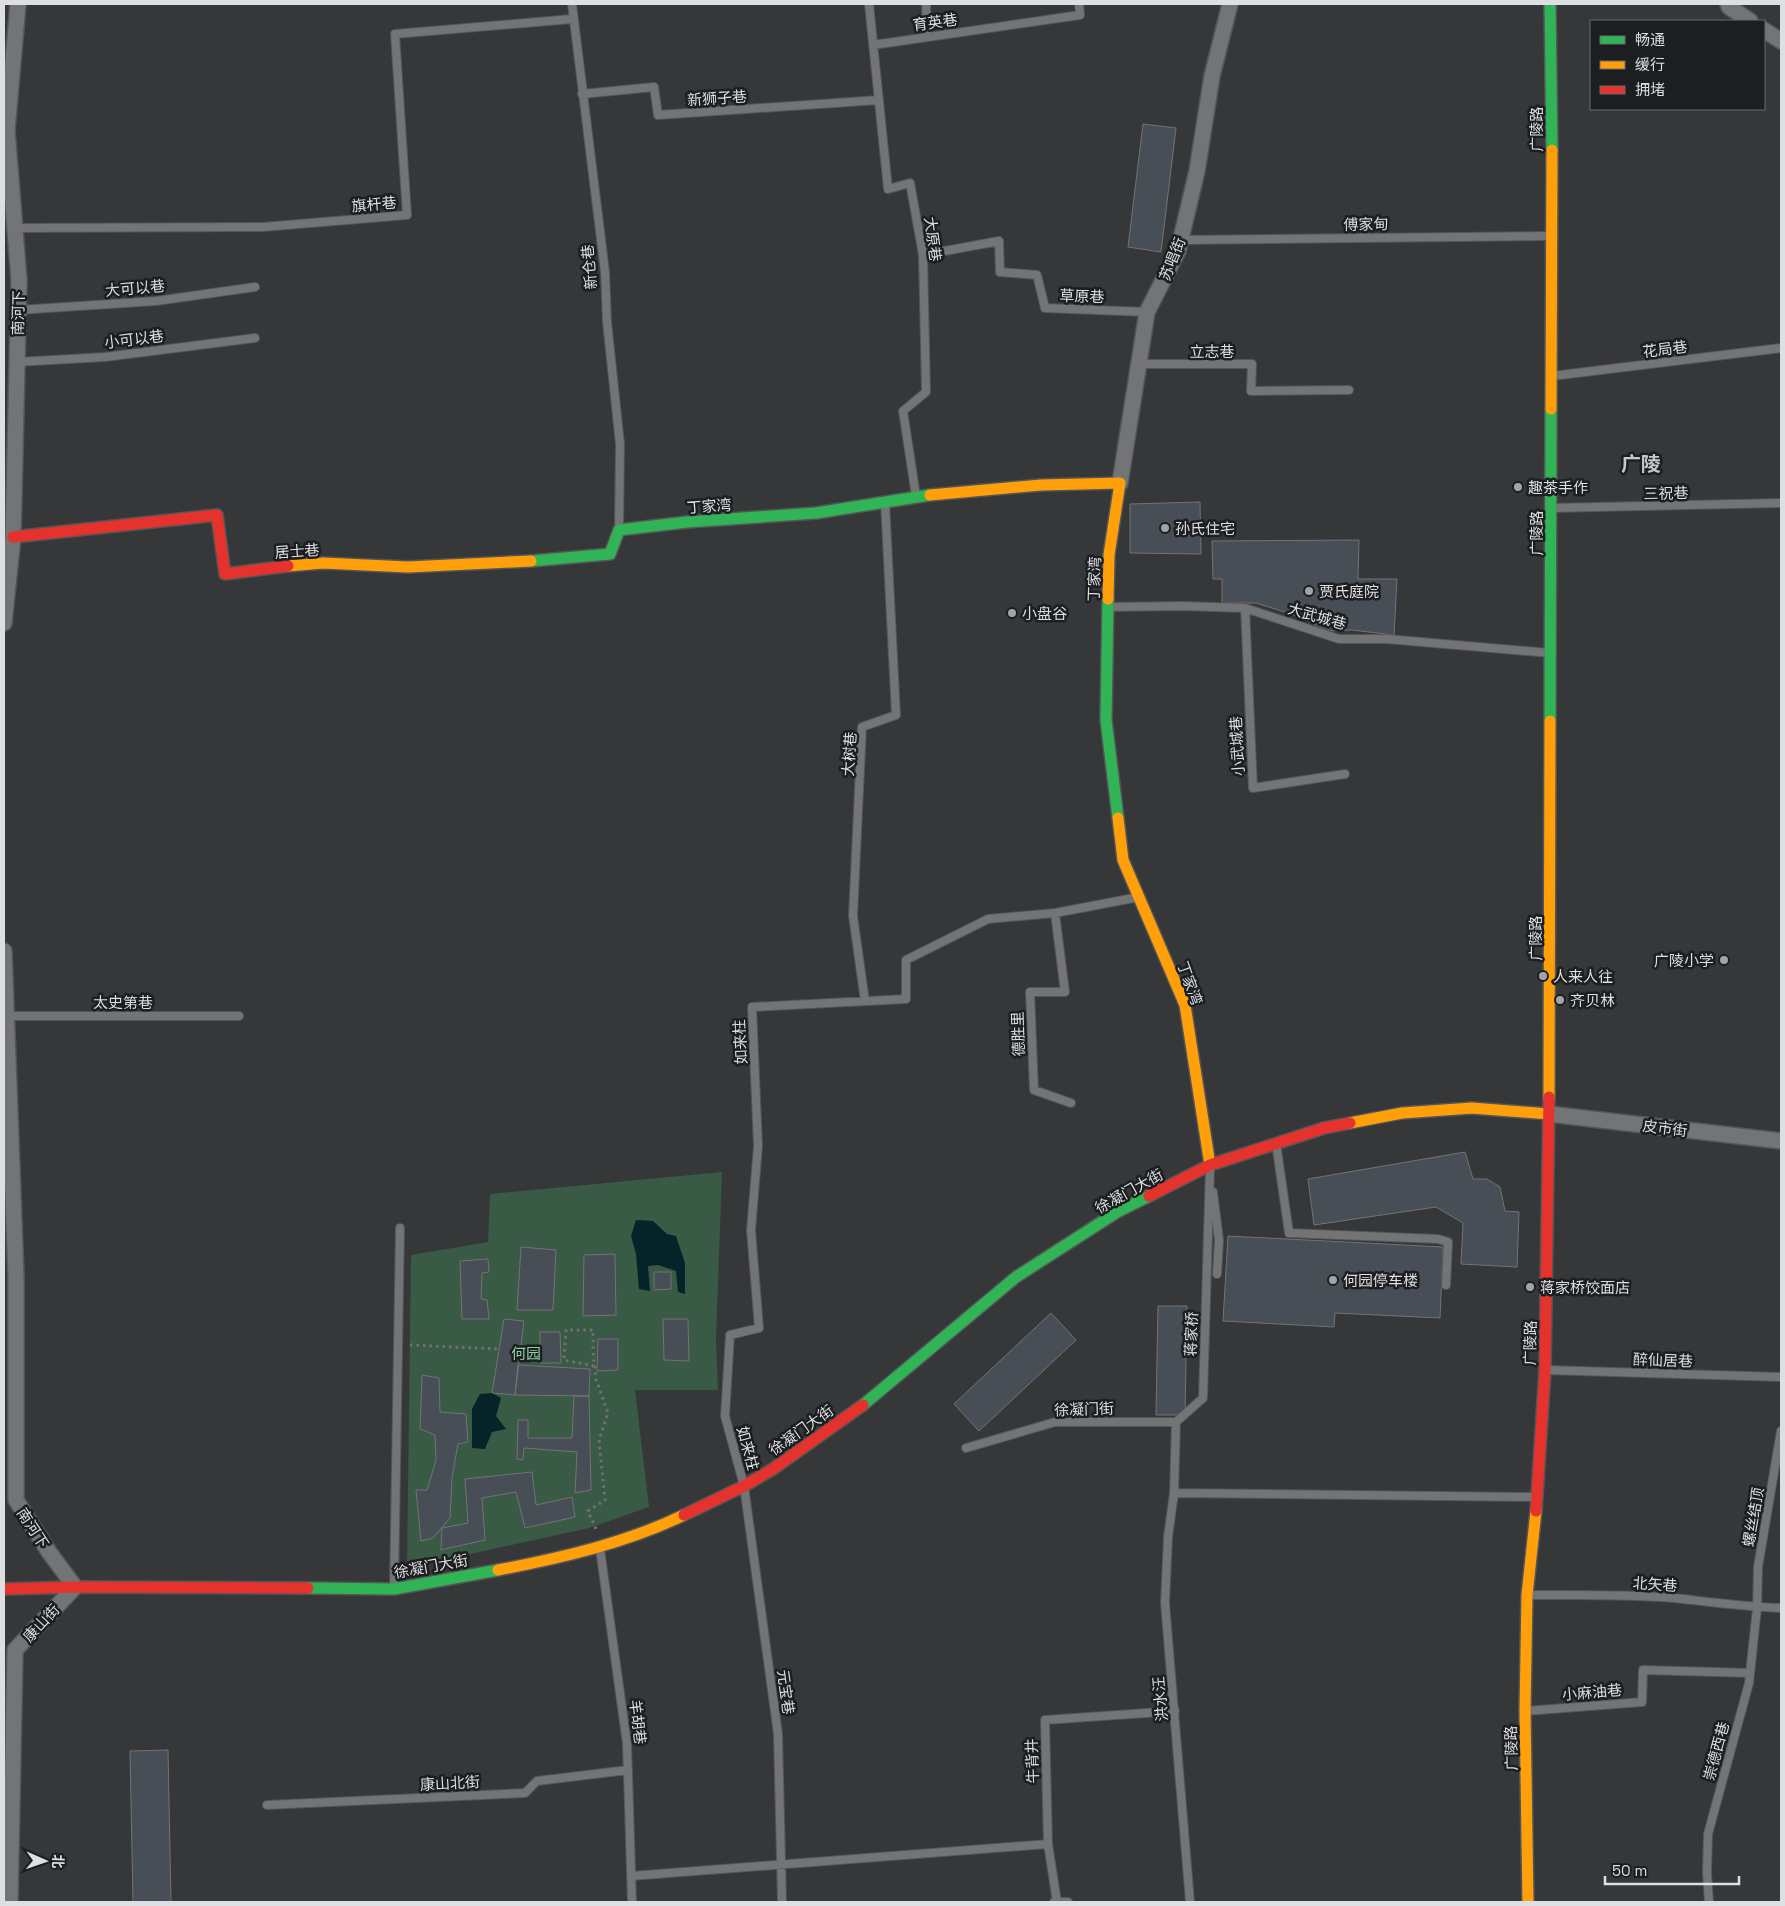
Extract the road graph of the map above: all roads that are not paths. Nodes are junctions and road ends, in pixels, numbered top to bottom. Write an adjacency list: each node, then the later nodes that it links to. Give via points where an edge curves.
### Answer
1 (18, 4): 17 (street, 南河下, via 7,130)
2 (572, 4): 9 (lane, 新仓巷)
3 (869, 4): 14 (lane, 大原巷)
4 (926, 4): 12 (lane)
5 (1079, 4): 12 (lane, 育英巷, via 1080,15)
6 (1230, 4): 19 (street, 苏唱街, via 1212,76 1197,170)
7 (1550, 4): 18 (street, 广陵路)
8 (1728, 4): 10 (street)
9 (572, 19): 15 (lane, 新仓巷); 17 (lane, 旗杆巷, via 395,34 407,215 263,228)
10 (1748, 20)
11 (1765, 31): 13 (street)
12 (927, 37): 14 (lane, 育英巷)
13 (1781, 41)
14 (873, 45): 16 (lane, 大原巷)
15 (582, 94): 16 (lane, 新狮子巷, via 654,87 658,115); 35 (lane, 新仓巷, via 605,272 620,444)
16 (879, 100): 20 (lane, 大原巷, via 888,189 910,182)
17 (14, 228): 22 (street, 南河下)
18 (1551, 236): 19 (lane, 傅家甸); 28 (street, 广陵路)
19 (1181, 240): 23 (street, 苏唱街)
20 (923, 254): 23 (lane, 草原巷, via 999,241 1000,272 1037,275 1045,308); 31 (lane, 大原巷, via 926,392 903,411)
21 (254, 287): 22 (lane, 大可以巷, via 156,301)
22 (18, 310): 26 (street, 南河下)
23 (1147, 312): 27 (street, 苏唱街)
24 (254, 338): 26 (lane, 小可以巷, via 105,357)
25 (1781, 348): 28 (lane, 花局巷)
26 (17, 362): 36 (street, 南河下)
27 (1138, 364): 29 (lane, 立志巷, via 1252,364 1251,391); 30 (street, 苏唱街)
28 (1551, 377): 34 (street, 广陵路)
29 (1349, 390)
30 (1120, 483): 31 (street, 丁家湾, via 1041,485); 37 (street, 丁家湾, via 1109,555)
31 (916, 496): 32 (street, 丁家湾)
32 (885, 502): 35 (street, 丁家湾, via 816,513); 45 (lane, 大树巷, via 896,715 862,727 854,916)
33 (1781, 503): 34 (lane, 三祝巷)
34 (1551, 508): 40 (street, 广陵路)
35 (620, 530): 36 (street, 居士巷, via 610,554 408,567 323,564 225,574 217,515)
36 (13, 537): 39 (street, 南河下)
37 (1108, 607): 38 (lane, 大武城巷); 42 (street, 丁家湾, via 1106,720 1123,860)
38 (1245, 608): 40 (lane, 大武城巷, via 1339,639 1387,639); 41 (lane, 小武城巷, via 1253,788)
39 (4, 623)
40 (1550, 653): 49 (street, 广陵路)
41 (1345, 774)
42 (1139, 897): 43 (lane, 如来柱); 52 (street, 丁家湾, via 1185,1005)
43 (1055, 913): 45 (lane, 如来柱, via 988,919 906,960 906,998); 48 (lane, 德胜里, via 1065,992 1030,992 1034,1090)
44 (4, 951): 46 (street, 南河下)
45 (865, 1001): 61 (lane, 如来柱, via 752,1008 758,1146 751,1230 759,1328 730,1335 725,1416)
46 (6, 1016): 47 (lane, 太史第巷); 65 (street, 南河下, via 16,1277 16,1500)
47 (239, 1016)
48 (1071, 1103)
49 (1549, 1114): 50 (street, 皮市街); 51 (street, 徐凝门大街, via 1472,1108 1402,1113 1324,1128); 56 (street, 广陵路)
50 (1781, 1141)
51 (1276, 1143): 52 (street, 徐凝门大街); 55 (lane, via 1289,1233 1448,1242)
52 (1210, 1165): 54 (lane, via 1218,1240); 58 (lane, 蒋家桥, via 1203,1398); 61 (street, 徐凝门大街, via 1117,1212 1016,1277 871,1399)
53 (400, 1228): 67 (lane)
54 (1217, 1274)
55 (1446, 1285)
56 (1545, 1370): 57 (lane, 醉仙居巷); 63 (street, 广陵路)
57 (1781, 1377)
58 (1176, 1422): 60 (lane, 徐凝门街, via 1055,1422); 62 (lane)
59 (1781, 1431): 69 (lane, 螺丝结顶, via 1758,1567)
60 (966, 1448)
61 (744, 1486): 64 (street, 徐凝门大街, via 673,1520); 77 (lane, 元宝巷, via 778,1734)
62 (1174, 1493): 63 (lane); 72 (lane, 洪水汪, via 1165,1603)
63 (1537, 1498): 68 (street, 广陵路)
64 (599, 1547): 67 (street, 徐凝门大街, via 530,1564); 74 (lane, 羊胡巷)
65 (75, 1587): 66 (street, 徐凝门大街); 67 (street, 徐凝门大街); 79 (street, 康山街, via 15,1650)
66 (4, 1588)
67 (394, 1589)
68 (1527, 1595): 69 (lane, 北矢巷, via 1674,1598); 73 (street, 广陵路)
69 (1757, 1608): 70 (lane, 北矢巷); 71 (lane, 崇德西巷)
70 (1781, 1608)
71 (1750, 1673): 73 (lane, 小麻油巷, via 1643,1670 1642,1702); 86 (lane, 崇德西巷, via 1708,1834)
72 (1176, 1711): 76 (lane, 牛背井, via 1045,1720); 84 (lane, 洪水汪)
73 (1525, 1711): 85 (street, 广陵路)
74 (628, 1770): 75 (lane, 康山北街, via 537,1781 525,1793); 78 (lane, 羊胡巷)
75 (267, 1805)
76 (1048, 1844): 77 (lane); 82 (lane, 牛背井)
77 (781, 1865): 78 (lane); 81 (lane, 元宝巷)
78 (631, 1876): 80 (lane, 羊胡巷)
79 (10, 1902)
80 (632, 1902)
81 (782, 1902)
82 (1055, 1902): 83 (lane)
83 (1068, 1902)
84 (1190, 1902)
85 (1528, 1902)
86 (1709, 1902)

